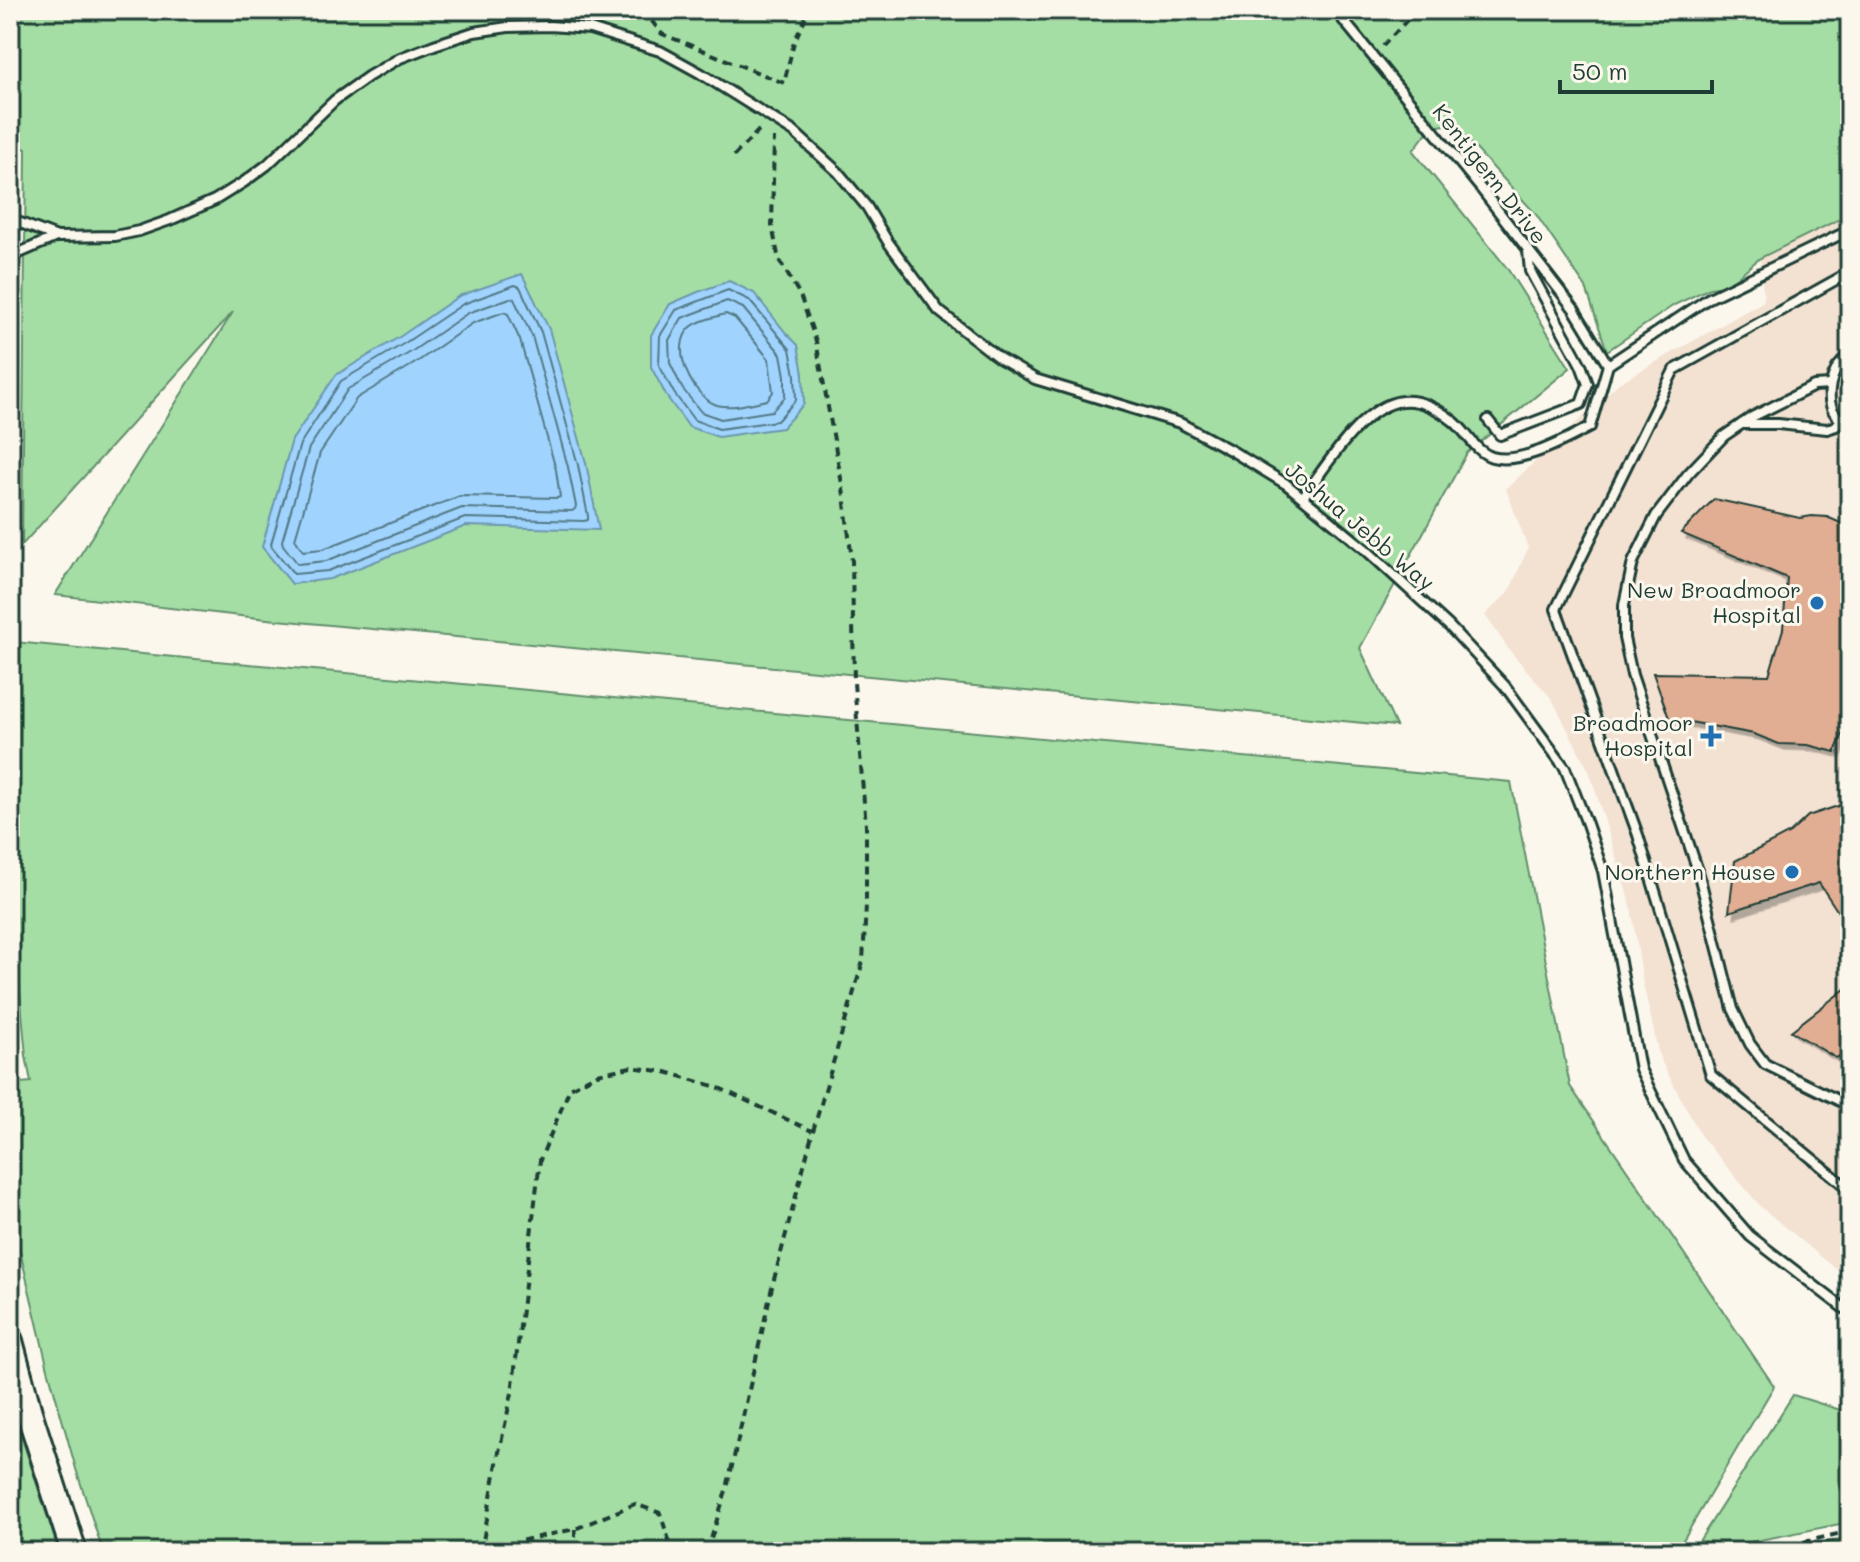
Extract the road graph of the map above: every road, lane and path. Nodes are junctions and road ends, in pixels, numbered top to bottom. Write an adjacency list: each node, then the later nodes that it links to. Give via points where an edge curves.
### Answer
1 (643, 10): 2 (path, via 662,34 784,83)
2 (809, 10)
3 (1335, 10): 5 (lane, Kentigern Drive)
4 (1410, 10): 5 (path, via 1409,18)
5 (1374, 57): 12 (lane, Kentigern Drive)
6 (777, 120): 8 (path); 11 (lane, Joshua Jebb Way, via 660,51 626,39 550,26 474,32 400,58 369,76 335,100 267,165 215,200 139,231); 21 (lane, Joshua Jebb Way, via 838,172 939,311 999,358 1035,379 1180,423)
7 (774, 138): 23 (path, via 772,226 779,260 800,295 816,341 844,495 866,826 863,961)
8 (734, 156)
9 (10, 219): 11 (lane, Joshua Jebb Way)
10 (1850, 230): 16 (lane, via 1709,298)
11 (57, 237): 13 (lane, Joshua Jebb Way)
12 (1528, 250): 16 (lane, Kentigern Drive, via 1574,309); 18 (lane, via 1530,271 1588,384 1581,404 1500,435)
13 (10, 257)
14 (1850, 272): 24 (lane, via 1674,370 1556,609 1638,835 1711,1075)
15 (1850, 352): 17 (lane)
16 (1608, 365): 21 (lane, via 1590,427 1554,445 1514,458 1495,458 1433,407 1400,401 1358,426)
17 (1830, 385): 19 (lane, via 1833,413); 20 (lane, via 1814,386)
18 (1488, 420)
19 (1845, 422): 20 (lane, via 1827,429)
20 (1741, 424): 22 (lane, via 1688,474 1656,516 1633,562 1624,638 1698,871 1738,1021 1765,1064)
21 (1303, 497): 25 (lane, Joshua Jebb Way, via 1449,626 1505,686 1565,768 1603,871 1640,1069 1684,1160 1750,1236)
22 (1850, 1106)
23 (813, 1131): 30 (path, via 717,1087 666,1072 631,1067 597,1074 570,1088 540,1160 512,1393); 34 (path)
24 (1850, 1190)
25 (1850, 1311)
26 (10, 1341): 29 (main road)
27 (575, 1529): 31 (path, via 520,1541); 32 (path); 33 (path, via 635,1504 660,1513)
28 (1850, 1531): 35 (path)
29 (74, 1552)
30 (481, 1552)
31 (516, 1552)
32 (575, 1552)
33 (673, 1552)
34 (707, 1552)
35 (1762, 1552)

